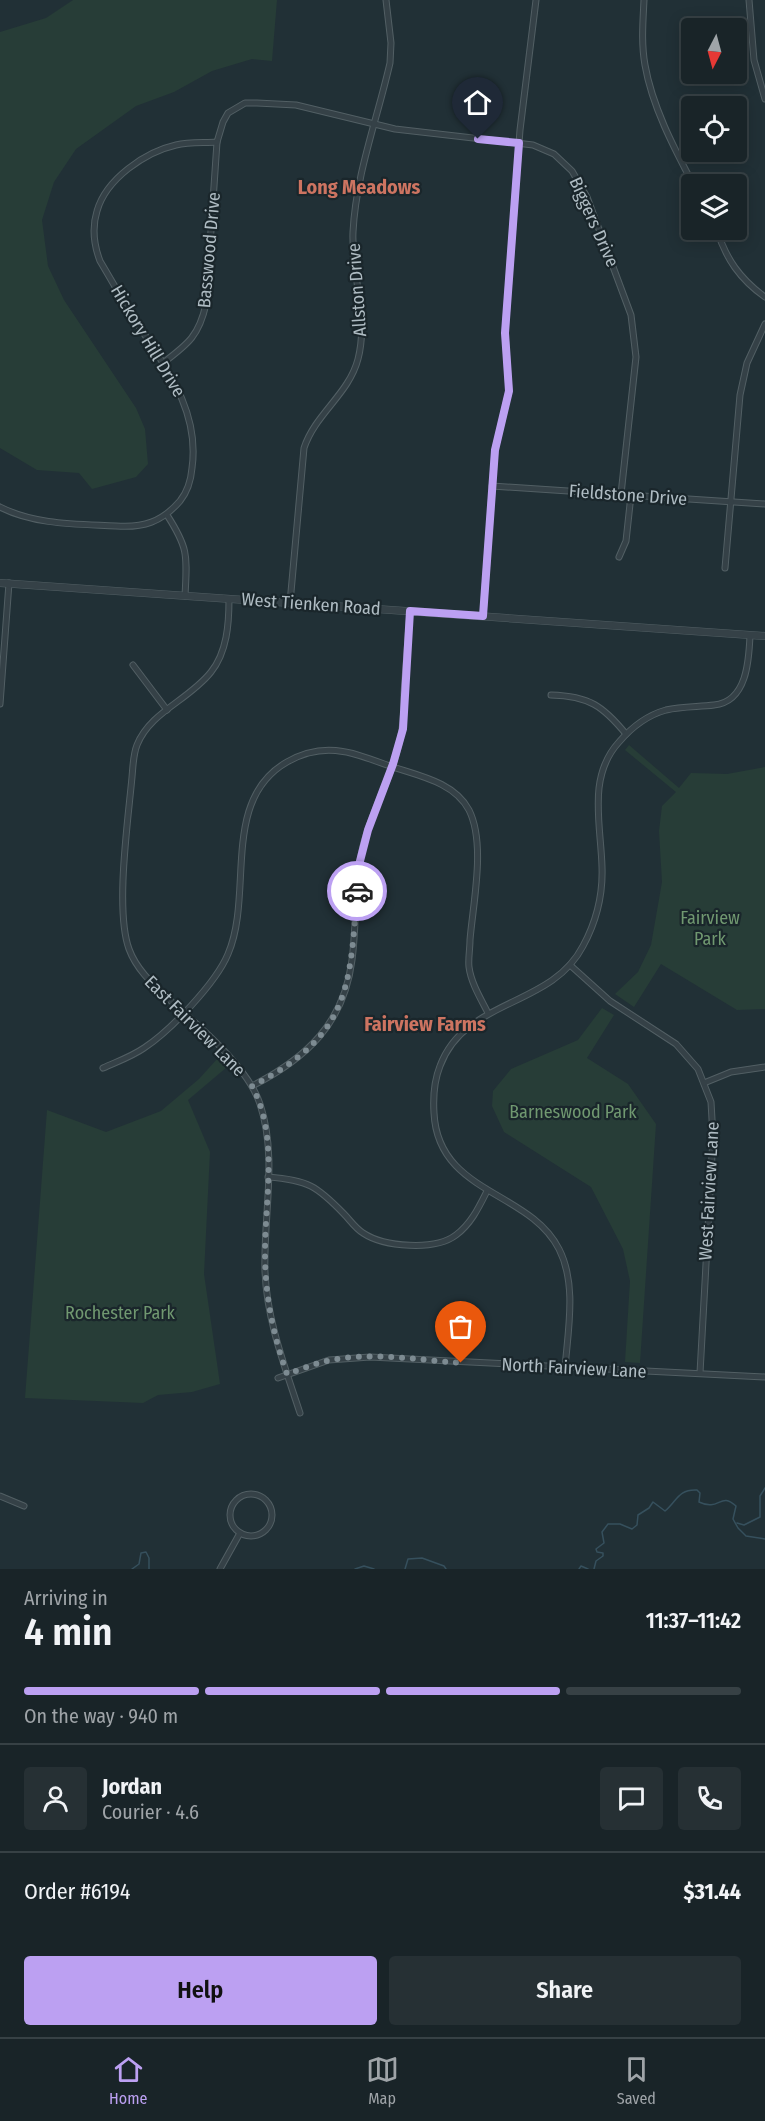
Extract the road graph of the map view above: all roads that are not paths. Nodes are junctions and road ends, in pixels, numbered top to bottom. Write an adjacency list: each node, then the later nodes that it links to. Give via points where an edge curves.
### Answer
1 (386, 0): 7 (street, Allston Drive, via 390,63)
2 (536, 0): 9 (street)
3 (644, 0): 10 (street, via 646,73)
4 (749, 0): 5 (street, via 754,60)
5 (765, 99)
6 (223, 122): 7 (street, Biggers Drive, via 234,108 257,103 296,105); 8 (street, Basswood Drive)
7 (373, 124): 9 (street, Biggers Drive); 28 (street, Allston Drive, via 357,193 353,234 361,342 354,372 311,429 304,448)
8 (217, 142): 14 (street, Basswood Drive, via 206,304 195,336); 14 (street, Hickory Hill Drive, via 175,145 144,158 114,183 96,212 94,246 99,261)
9 (519, 143): 15 (street, via 505,333 509,391 495,450); 16 (street, Biggers Drive, via 554,154 572,171 587,197 628,303 636,357)
10 (688, 174)
11 (721, 240): 12 (street, via 730,263)
12 (765, 297)
13 (765, 324): 18 (street, via 747,363 740,395)
14 (164, 363): 21 (street, Hickory Hill Drive, via 188,413 194,456 190,483)
15 (492, 486): 16 (street, Fieldstone Drive); 30 (street)
16 (621, 494): 17 (street, Fieldstone Drive)
17 (631, 495): 18 (street, Fieldstone Drive); 22 (street, via 629,527)
18 (730, 502): 19 (street, Fieldstone Drive); 23 (street)
19 (765, 504)
20 (0, 507): 21 (street, via 32,519 122,526 146,525)
21 (167, 515): 26 (street, via 186,552)
22 (619, 557)
23 (725, 568)
24 (0, 583): 25 (street, West Tienken Road)
25 (9, 583): 26 (street, West Tienken Road); 35 (street)
26 (185, 596): 27 (street, West Tienken Road)
27 (230, 599): 28 (street, West Tienken Road); 36 (street, East Fairview Lane, via 226,637 212,671)
28 (290, 603): 29 (street, West Tienken Road)
29 (410, 611): 30 (street, West Tienken Road); 38 (street, via 403,729)
30 (483, 616): 31 (street, West Tienken Road)
31 (750, 635): 32 (street, West Tienken Road); 37 (street, via 747,671 739,688 725,703 667,710)
32 (765, 636)
33 (133, 665): 36 (street)
34 (551, 695): 37 (street, via 592,702)
35 (0, 704)
36 (167, 710): 40 (street, East Fairview Lane, via 151,723 136,746 124,933 133,960 143,974)
37 (626, 734): 39 (street, via 613,750 601,779 597,798 603,868 600,899 595,920)
38 (392, 767): 40 (street, via 343,751 307,753 280,766 262,783 254,795 245,829 239,909 229,954); 41 (street, via 446,786 467,806 473,819 477,865 468,966); 45 (street, via 363,846 352,958 341,1002 306,1052)
39 (570, 965): 41 (street, via 539,991); 44 (street, West Fairview Lane, via 610,1001 676,1044 698,1069)
40 (183, 1012): 43 (street, via 142,1050); 45 (street, East Fairview Lane)
41 (488, 1013): 47 (street, via 449,1048 438,1072 434,1107 437,1133 449,1159)
42 (765, 1066): 44 (street, via 731,1072)
43 (103, 1068)
44 (704, 1083): 49 (street, West Fairview Lane, via 714,1120)
45 (252, 1086): 46 (street, East Fairview Lane, via 266,1126)
46 (268, 1177): 47 (street, via 315,1187 364,1234 378,1241 402,1244 428,1244 456,1236 476,1214); 50 (street, East Fairview Lane, via 267,1296)
47 (488, 1191): 48 (street, via 547,1230 563,1259 569,1294)
48 (565, 1368): 49 (street, North Fairview Lane); 50 (street, North Fairview Lane, via 370,1357 329,1360)
49 (700, 1373): 51 (street, North Fairview Lane)
50 (287, 1374): 52 (street, North Fairview Lane); 53 (street, East Fairview Lane)
51 (765, 1377)
52 (278, 1378)
53 (300, 1413)
54 (0, 1496): 55 (street)
55 (24, 1506)
56 (240, 1533): 56 (street, via 253,1536 265,1530 272,1513 267,1501 248,1494 241,1496 232,1507 232,1521); 57 (street)
57 (220, 1569)

